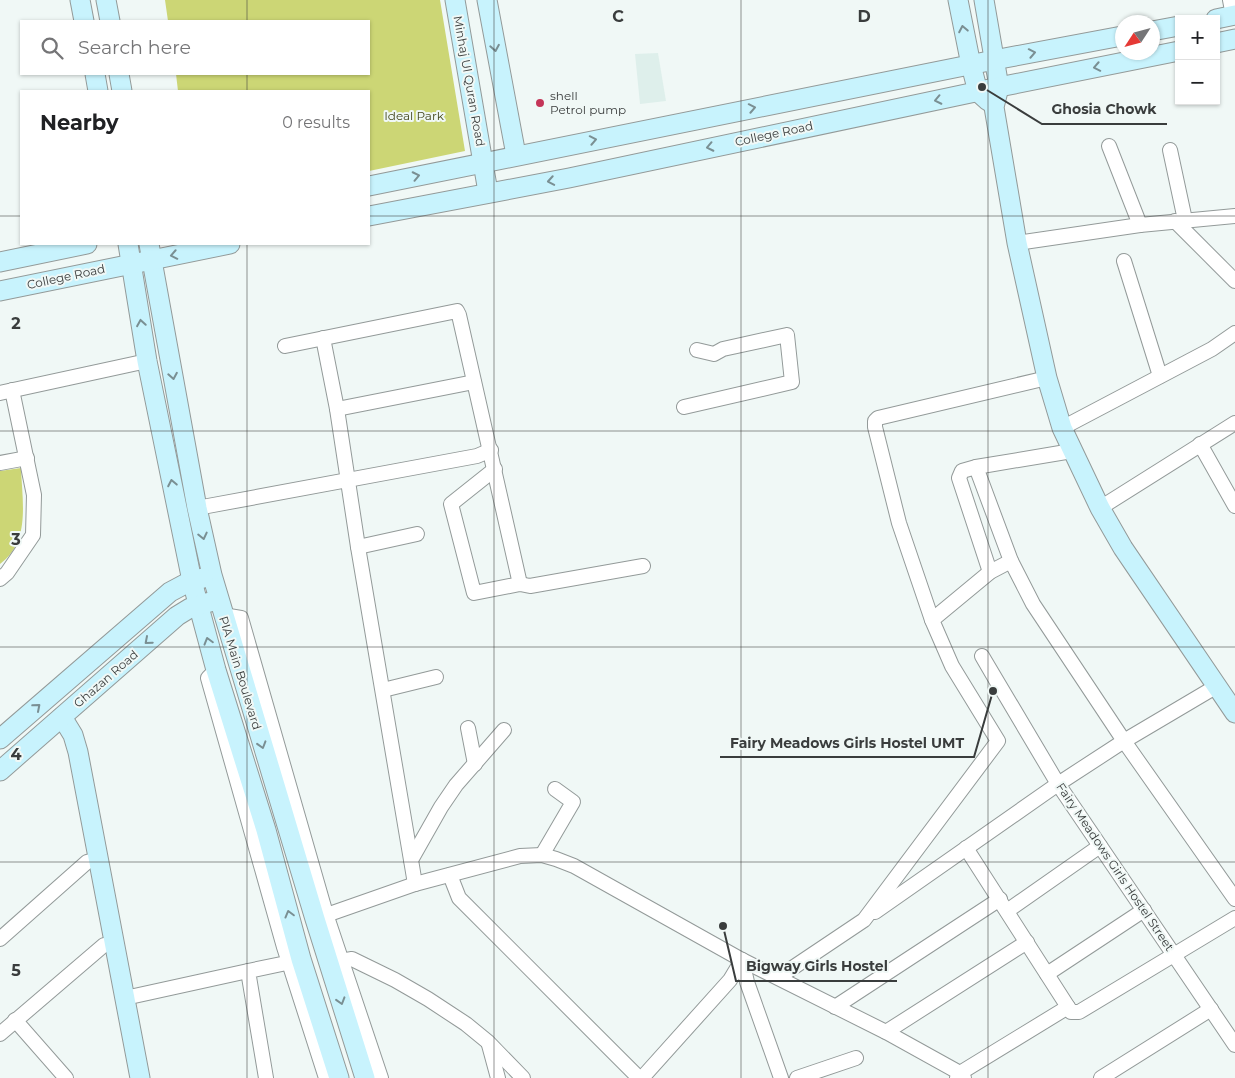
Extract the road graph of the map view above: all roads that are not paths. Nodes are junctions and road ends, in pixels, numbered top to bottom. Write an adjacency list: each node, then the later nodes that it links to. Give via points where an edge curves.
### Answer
1 (102, 0): 7 (main road)
2 (106, 0): 8 (main road)
3 (455, 0): 20 (main road, Minhaj Ul Quran Road)
4 (487, 0): 17 (main road, one-way to 17)
5 (958, 0): 16 (main road, one-way to 5)
6 (984, 0): 15 (main road)
7 (82, 9)
8 (110, 20)
9 (1175, 27): 10 (main road)
10 (1160, 30)
11 (1115, 37): 15 (main road, one-way to 11)
12 (1235, 39): 13 (main road)
13 (1220, 42)
14 (1175, 52): 21 (main road, College Road, one-way to 21)
15 (994, 60): 16 (main road); 21 (main road)
16 (971, 65): 24 (main road); 28 (main road, one-way to 16)
17 (499, 71): 20 (main road); 28 (main road)
18 (95, 75): 22 (main road)
19 (119, 75): 23 (main road)
20 (468, 75): 29 (main road, Minhaj Ul Quran Road)
21 (999, 87): 24 (main road, College Road); 25 (main road)
22 (98, 90)
23 (122, 90)
24 (978, 92): 25 (main road); 31 (main road, College Road, one-way to 31)
25 (994, 107): 36 (main road)
26 (1109, 146): 35 (street)
27 (1170, 150): 34 (street)
28 (516, 155): 29 (main road)
29 (482, 162): 30 (main road, one-way to 29); 31 (main road, Minhaj Ul Quran Road)
30 (370, 186)
31 (488, 192): 32 (main road, College Road)
32 (370, 216)
33 (1235, 216): 34 (street)
34 (1180, 220): 35 (street); 44 (street)
35 (1140, 224): 36 (street)
36 (1018, 243): 52 (main road)
37 (82, 245): 42 (main road)
38 (128, 245): 43 (main road, PIA Main Boulevard)
39 (220, 245): 40 (main road, one-way to 40)
40 (151, 252): 43 (main road, College Road); 68 (main road, PIA Main Boulevard, one-way to 68)
41 (1124, 261): 51 (street)
42 (0, 262)
43 (132, 263): 45 (main road, College Road); 50 (main road, PIA Main Boulevard, one-way to 43)
44 (1235, 281)
45 (0, 291)
46 (1235, 333): 51 (street)
47 (323, 338): 48 (street); 53 (street, via 457,312); 56 (street)
48 (285, 346)
49 (697, 350): 55 (street, via 714,354 723,349 787,335 792,382)
50 (147, 361): 54 (street); 77 (main road, PIA Main Boulevard, one-way to 50)
51 (1160, 376): 58 (street)
52 (1047, 378): 58 (main road); 81 (street, via 875,421 899,523)
53 (474, 382): 56 (street); 60 (street)
54 (6, 392): 62 (street)
55 (684, 406)
56 (337, 409): 66 (street)
57 (1235, 423): 59 (street)
58 (1062, 428): 61 (main road)
59 (1200, 444): 67 (street); 69 (street)
60 (491, 450): 65 (street); 66 (street, via 477,456)
61 (1072, 450): 64 (street); 69 (main road)
62 (27, 458): 63 (street); 76 (street, via 34,495 33,535 8,573)
63 (0, 463)
64 (976, 467): 72 (street); 74 (street, via 962,471 959,478)
65 (495, 470): 78 (street); 78 (street, via 451,504 474,593)
66 (347, 480): 68 (street); 71 (street)
67 (1235, 506)
68 (197, 508): 75 (main road, PIA Main Boulevard, one-way to 75)
69 (1100, 508): 83 (main road, via 1123,548)
70 (417, 534): 71 (street)
71 (358, 547): 85 (street)
72 (1011, 560): 74 (street); 91 (street, via 1033,604)
73 (643, 566): 78 (street, via 530,586)
74 (990, 572): 81 (street)
75 (212, 575): 77 (main road, Ghazan Road); 80 (main road, PIA Main Boulevard)
76 (0, 579)
77 (192, 581): 79 (main road, PIA Main Boulevard); 90 (main road, Ghazan Road, one-way to 77, via 165,596)
78 (520, 584)
79 (198, 606): 80 (main road, Ghazan Road); 87 (main road, Ghazan Road, one-way to 87, via 177,616); 114 (main road, PIA Main Boulevard, one-way to 79, via 266,830)
80 (221, 607): 106 (main road, PIA Main Boulevard)
81 (932, 620): 108 (street, via 952,666 998,741)
82 (436, 677): 85 (street)
83 (1217, 686): 86 (main road); 91 (street)
84 (1000, 687): 94 (street, Fairy Meadows Girls Hostel Street)
85 (383, 690): 100 (street)
86 (1235, 713)
87 (62, 717): 93 (main road, Ghazan Road); 99 (main road, via 73,735 78,752)
88 (468, 728): 92 (street)
89 (504, 730): 92 (street)
90 (0, 739)
91 (1124, 741): 94 (street); 103 (street)
92 (475, 764): 100 (street, via 441,807)
93 (0, 771)
94 (1058, 784): 96 (street, Fairy Meadows Girls Hostel Street); 97 (street)
95 (555, 789): 98 (street, via 574,802)
96 (1100, 846): 104 (street); 105 (street, Fairy Meadows Girls Hostel Street)
97 (966, 848): 104 (street); 108 (street)
98 (542, 855): 101 (street, via 520,856); 113 (street, via 574,866)
99 (98, 859): 109 (street, via 87,862); 111 (main road)
100 (411, 860): 102 (street)
101 (450, 875): 102 (street); 139 (street, via 459,898)
102 (415, 884): 106 (street)
103 (1235, 898)
104 (1004, 905): 110 (street); 120 (street)
105 (1144, 910): 112 (street, Fairy Meadows Girls Hostel Street); 117 (street)
106 (320, 917): 115 (main road, PIA Main Boulevard)
107 (1235, 918): 112 (street)
108 (864, 920): 118 (street)
109 (0, 939)
110 (1027, 942): 117 (street); 124 (street)
111 (114, 943): 119 (main road); 123 (street, via 104,944)
112 (1175, 955): 121 (street, via 1079,1012 1072,1012); 122 (street, Fairy Meadows Girls Hostel Street)
113 (742, 960): 118 (street); 139 (street, via 730,980); 140 (street)
114 (294, 961): 116 (street); 133 (street); 134 (main road, PIA Main Boulevard)
115 (336, 962): 126 (street, via 352,959 395,980 466,1024); 135 (main road, PIA Main Boulevard, one-way to 135); 136 (street)
116 (248, 971): 119 (street); 132 (street)
117 (1047, 974): 121 (street)
118 (779, 977): 120 (street)
119 (125, 998): 131 (main road)
120 (835, 1007): 124 (street)
121 (1068, 1007): 129 (street)
122 (1211, 1009): 127 (street, Fairy Meadows Girls Hostel Street); 142 (street)
123 (16, 1020): 125 (street); 130 (street)
124 (886, 1032): 129 (street)
125 (0, 1034)
126 (488, 1042): 137 (street); 138 (street)
127 (1235, 1045)
128 (856, 1058): 141 (street)
129 (960, 1076)
130 (66, 1078)
131 (140, 1078)
132 (266, 1078)
133 (326, 1078)
134 (339, 1078)
135 (366, 1078)
136 (381, 1078)
137 (498, 1078)
138 (523, 1078)
139 (640, 1078)
140 (781, 1078)
141 (797, 1078)
142 (1101, 1078)

